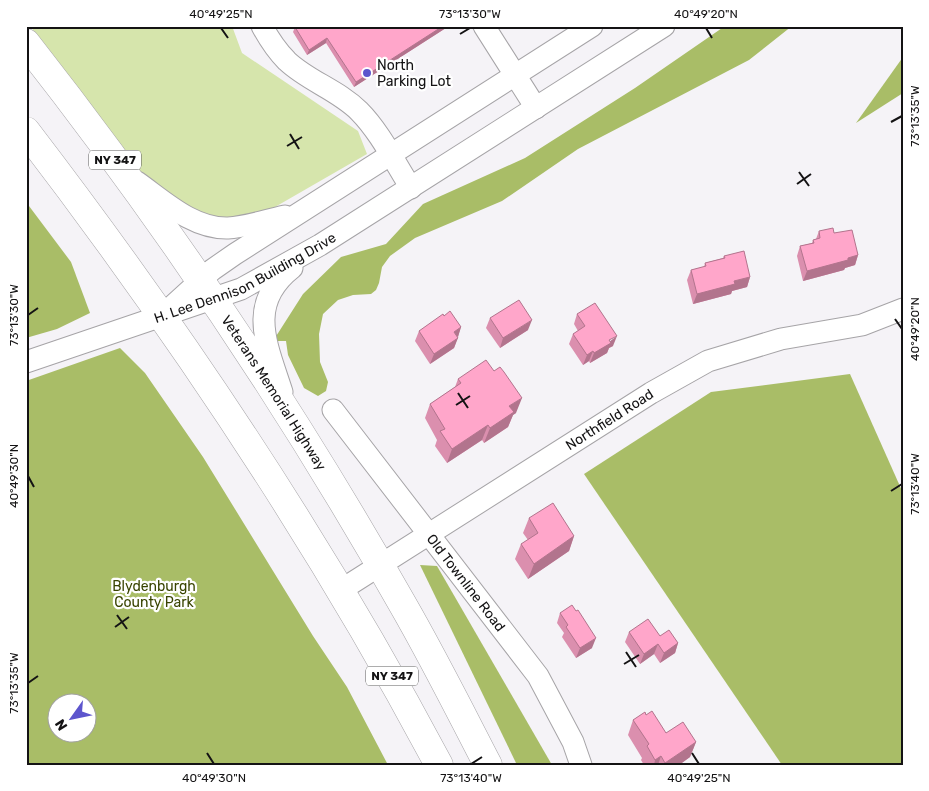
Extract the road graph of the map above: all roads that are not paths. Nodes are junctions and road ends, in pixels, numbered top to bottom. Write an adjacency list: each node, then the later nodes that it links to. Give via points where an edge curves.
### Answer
1 (262, 26): 9 (street, via 288,62 360,111)
2 (484, 26): 6 (street)
3 (592, 26): 6 (street, H. Lee Dennison Building Drive)
4 (664, 26): 7 (street, H. Lee Dennison Building Drive)
5 (26, 43): 10 (highway, Veterans Memorial Highway / NY 347)
6 (515, 75): 7 (street); 9 (street, H. Lee Dennison Building Drive)
7 (536, 108): 11 (street, H. Lee Dennison Building Drive)
8 (26, 131): 16 (highway, NY 347)
9 (390, 155): 11 (street); 12 (street, H. Lee Dennison Building Drive)
10 (124, 172): 12 (street, via 182,214 210,226 241,226); 14 (highway, Veterans Memorial Highway / NY 347)
11 (411, 188): 13 (street, H. Lee Dennison Building Drive)
12 (300, 212): 14 (street, H. Lee Dennison Building Drive, via 230,258)
13 (320, 245): 14 (street, H. Lee Dennison Building Drive, via 241,289); 19 (street, via 280,277 264,307 264,336)
14 (206, 290): 16 (street, H. Lee Dennison Building Drive); 19 (highway, Veterans Memorial Highway / NY 347)
15 (903, 309): 20 (street, Northfield Road, via 862,325 781,339 708,361 651,393)
16 (162, 315): 17 (street); 22 (highway, NY 347, via 233,418)
17 (26, 362)
18 (333, 410): 20 (street, Old Townline Road)
19 (292, 420): 21 (highway, Veterans Memorial Highway / NY 347)
20 (428, 535): 21 (street, Northfield Road); 25 (street, Old Townline Road, via 538,676 573,742)
21 (380, 565): 22 (street, Northfield Road); 24 (highway, Veterans Memorial Highway / NY 347)
22 (341, 590): 23 (highway, NY 347)
23 (439, 765)
24 (488, 765)
25 (581, 765)

